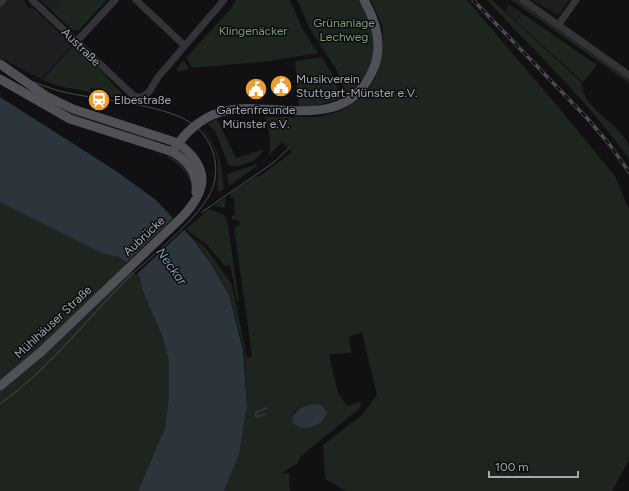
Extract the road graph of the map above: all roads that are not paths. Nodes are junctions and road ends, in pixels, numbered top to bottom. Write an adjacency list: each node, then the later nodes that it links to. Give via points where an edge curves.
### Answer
1 (3, 0): 9 (street)
2 (32, 0): 11 (street, Austraße)
3 (115, 0): 11 (street)
4 (136, 0): 12 (street)
5 (224, 0): 12 (street)
6 (364, 0): 16 (main road, via 378,33 377,58 364,86 346,101 313,111 237,109 219,113)
7 (524, 0): 10 (street)
8 (576, 0): 10 (street)
9 (0, 3)
10 (559, 24): 14 (street)
11 (76, 42): 12 (street, Austraße, via 135,97 142,97 149,92)
12 (184, 45)
13 (0, 64): 17 (main road, via 46,96 73,109)
14 (629, 74)
15 (0, 79): 18 (main road, via 70,119)
16 (189, 131): 17 (main road); 19 (main road, Aubrücke, via 189,143)
17 (178, 143): 18 (main road); 19 (main road)
18 (173, 152): 20 (main road, via 186,162 194,174 196,189)
19 (195, 159): 20 (main road, Aubrücke, via 200,168 202,183 198,198)
20 (193, 203): 21 (main road, Aubrücke, via 184,215)
21 (121, 275): 22 (main road, Mühlhäuser Straße, via 42,351)
22 (0, 386)

